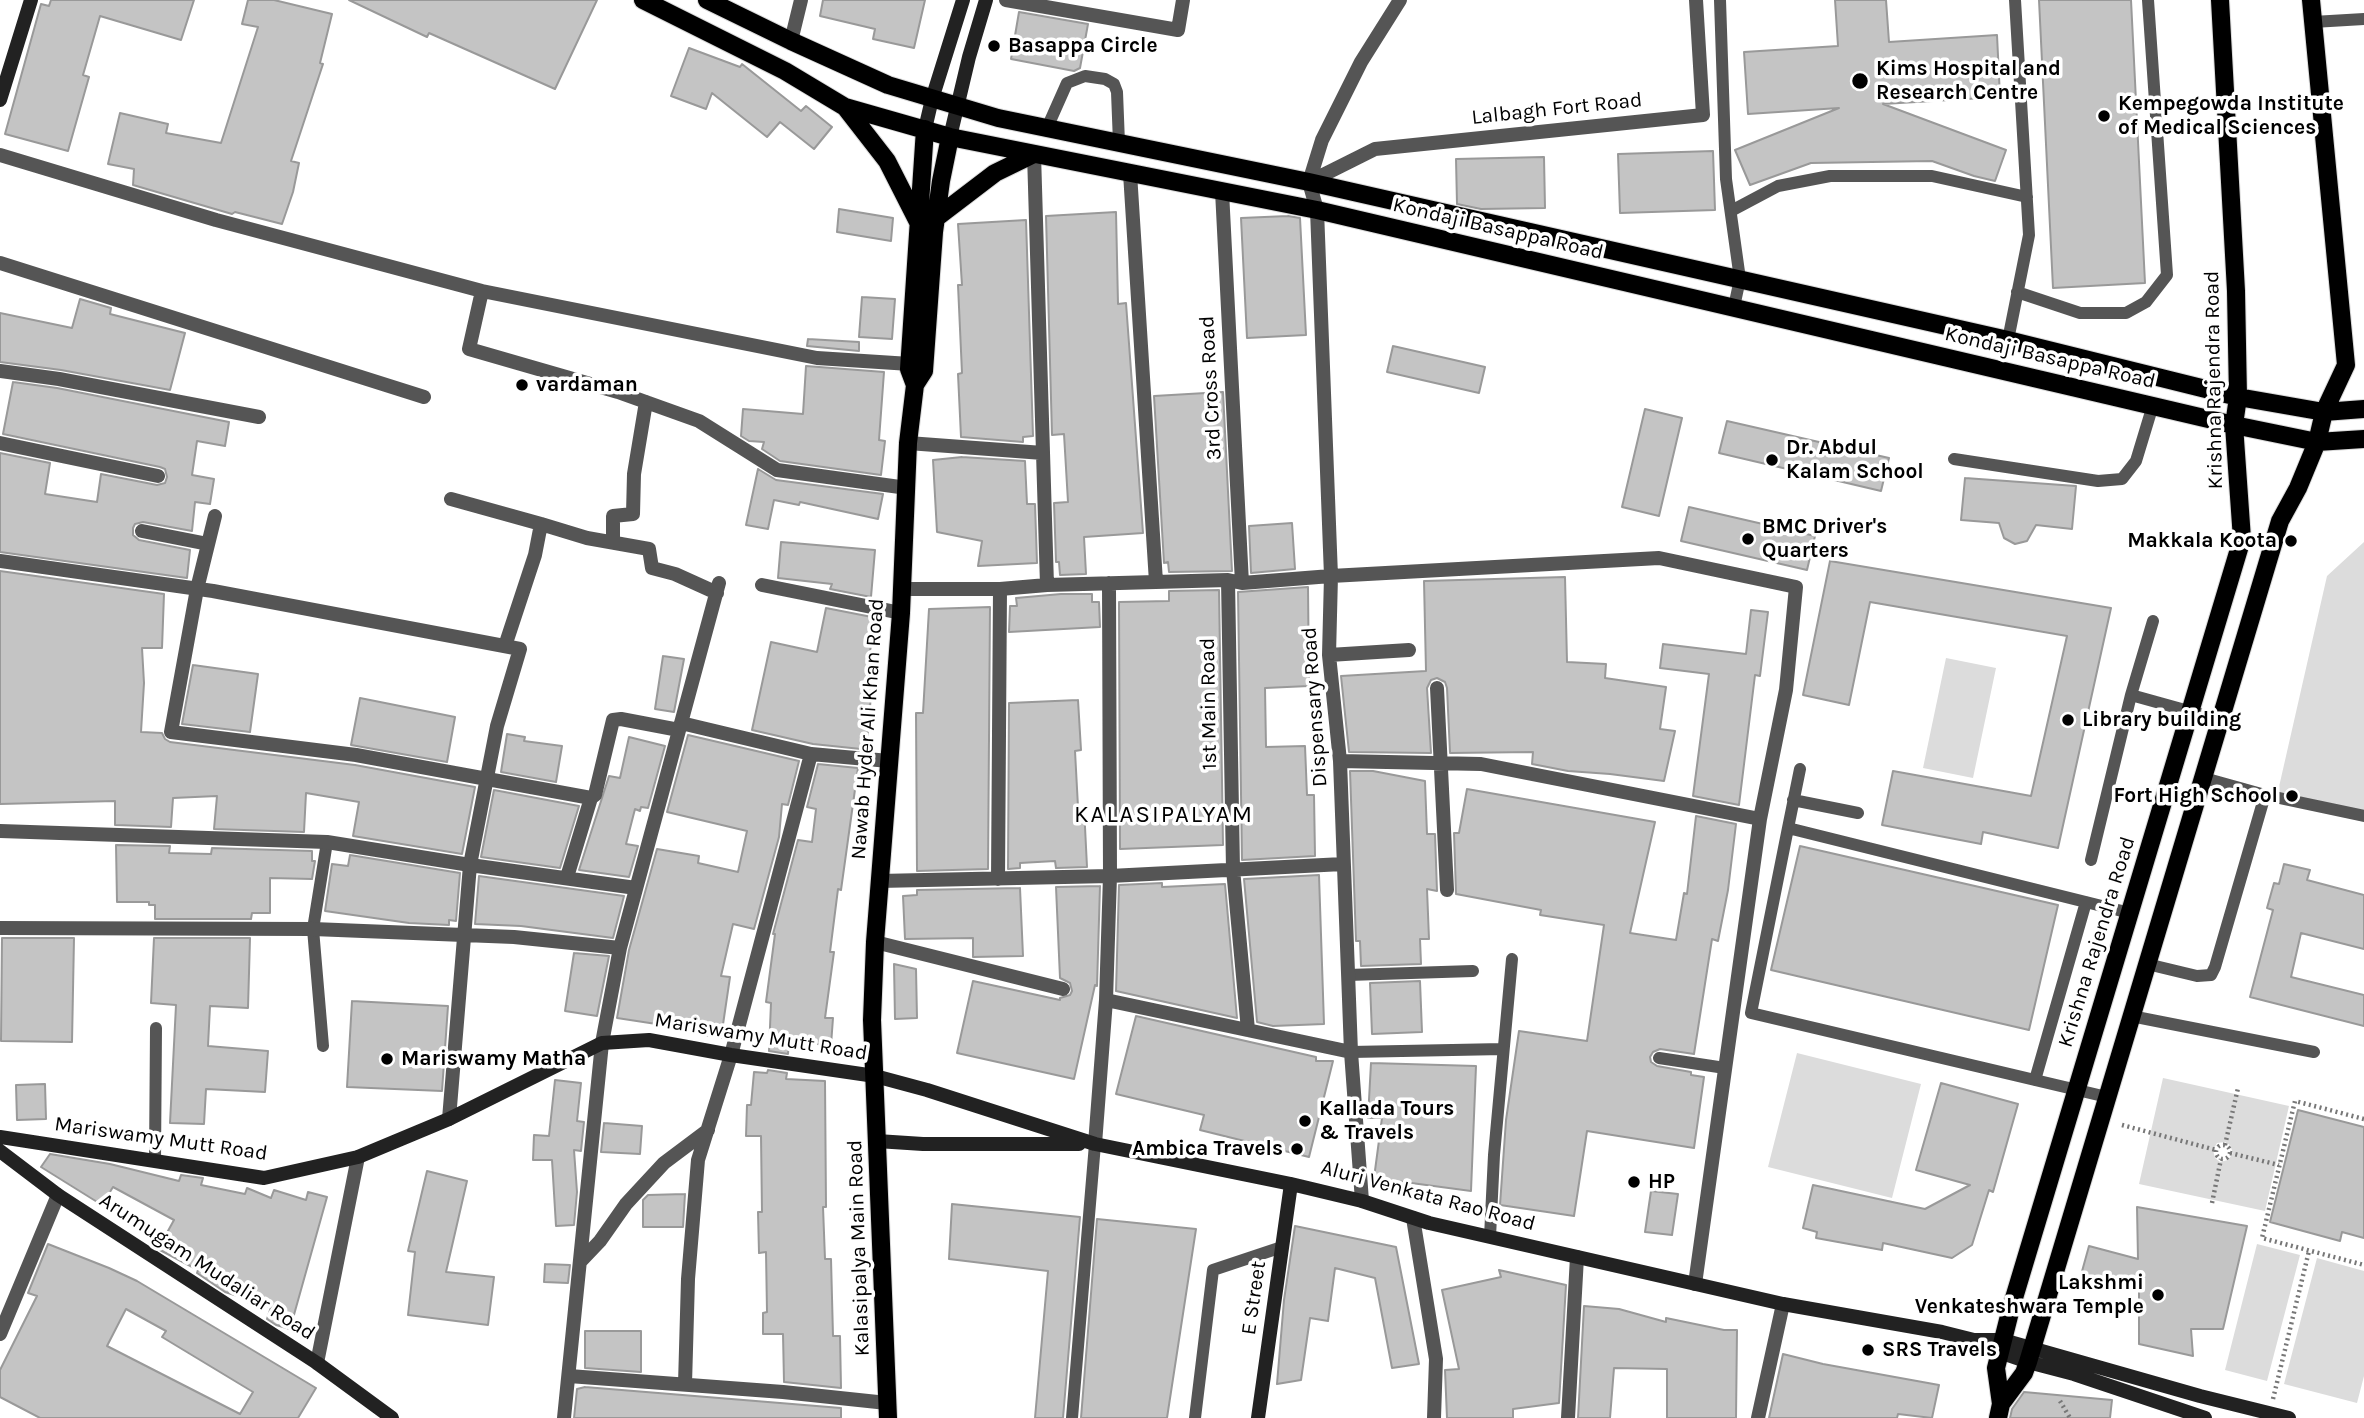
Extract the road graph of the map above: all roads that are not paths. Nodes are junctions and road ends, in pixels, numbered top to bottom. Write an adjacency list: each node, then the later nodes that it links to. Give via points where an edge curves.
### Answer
1 (32, 0): 20 (main road)
2 (643, 0): 21 (main road, Kondaji Basappa Road, via 785,71)
3 (707, 0): 18 (main road, Kondaji Basappa Road)
4 (801, 0): 18 (street)
5 (963, 0): 19 (main road)
6 (986, 0): 22 (main road)
7 (1006, 0): 8 (street, via 1178,30)
8 (1183, 0)
9 (1400, 0): 30 (street, via 1361,62 1322,140)
10 (1696, 0): 30 (street, Lalbagh Fort Road, via 1703,114 1375,149)
11 (1720, 0): 34 (lane)
12 (2015, 0): 32 (lane)
13 (2148, 0): 39 (lane, via 2167,275 2146,302 2126,313 2080,313)
14 (2220, 0): 46 (main road, Krishna Rajendra Road)
15 (2311, 0): 17 (main road)
16 (2364, 19): 17 (lane)
17 (2313, 22): 50 (main road, via 2346,365)
18 (791, 41): 19 (main road, Kondaji Basappa Road, via 888,86)
19 (932, 99): 22 (main road, Kondaji Basappa Road); 24 (main road)
20 (0, 100)
21 (845, 107): 24 (main road, Kondaji Basappa Road); 35 (main road)
22 (957, 107): 23 (main road, Kondaji Basappa Road); 25 (main road)
23 (1046, 128): 26 (main road, Kondaji Basappa Road); 26 (lane, via 1067,83 1085,76 1105,79 1117,92)
24 (925, 129): 25 (main road, Kondaji Basappa Road); 35 (main road, Nawab Hyder Ali Khan Road)
25 (950, 137): 27 (main road, Kondaji Basappa Road); 35 (main road, Nawab Hyder Ali Khan Road)
26 (1119, 143): 30 (main road, Kondaji Basappa Road)
27 (1034, 154): 29 (main road, Kondaji Basappa Road); 35 (main road, via 995,173); 57 (street)
28 (0, 155): 38 (street, via 216,220)
29 (1130, 173): 31 (main road, Kondaji Basappa Road); 70 (street)
30 (1309, 182): 33 (street, Dispensary Road); 37 (main road, Kondaji Basappa Road)
31 (1222, 191): 33 (main road, Kondaji Basappa Road); 69 (street, 3rd Cross Road)
32 (2027, 197): 34 (lane, via 1932,176 1830,176 1778,186); 39 (lane, via 2029,235)
33 (1317, 210): 40 (main road, Kondaji Basappa Road); 68 (street, Dispensary Road)
34 (1731, 211): 37 (lane)
35 (927, 221): 42 (main road, Nawab Hyder Ali Khan Road); 44 (main road, Nawab Hyder Ali Khan Road, via 924,371)
36 (0, 263): 45 (street)
37 (1740, 279): 40 (lane); 41 (main road, Kondaji Basappa Road)
38 (482, 290): 42 (street, via 817,358); 47 (street, via 469,349)
39 (2017, 292): 41 (lane)
40 (1734, 307): 48 (main road, Kondaji Basappa Road)
41 (2008, 340): 46 (main road, Kondaji Basappa Road)
42 (910, 364): 44 (main road, Nawab Hyder Ali Khan Road)
43 (0, 371): 51 (street)
44 (915, 385): 56 (main road, Nawab Hyder Ali Khan Road)
45 (424, 397)
46 (2238, 397): 50 (main road, Kondaji Basappa Road); 52 (main road, Krishna Rajendra Road)
47 (646, 402): 60 (street, via 699,421 777,470); 65 (street, via 634,474 633,514 613,516)
48 (2153, 405): 52 (main road, Kondaji Basappa Road); 58 (lane, via 2136,461 2122,479 2098,481)
49 (2364, 409): 50 (main road, Kondaji Basappa Road)
50 (2324, 412): 54 (main road)
51 (259, 417)
52 (2234, 425): 54 (main road, Kondaji Basappa Road); 84 (main road, Krishna Rajendra Road, via 2242,539)
53 (2364, 439): 54 (main road, Kondaji Basappa Road)
54 (2317, 442): 85 (main road, via 2280,521)
55 (0, 443): 59 (street)
56 (908, 443): 57 (street); 60 (main road, Nawab Hyder Ali Khan Road)
57 (1043, 453): 73 (street)
58 (1954, 459)
59 (158, 476)
60 (907, 488): 75 (main road, Nawab Hyder Ali Khan Road)
61 (451, 499): 63 (street)
62 (215, 516): 66 (street)
63 (541, 524): 65 (street); 79 (street)
64 (142, 531): 66 (street)
65 (613, 542): 86 (street, via 649,549 652,568 718,588)
66 (208, 544): 74 (street)
67 (0, 561): 74 (street)
68 (1331, 576): 69 (street); 81 (street, Dispensary Road); 99 (street, via 1658,558 1796,587 1786,690)
69 (1235, 581): 70 (street); 106 (street, 1st Main Road)
70 (1156, 582): 71 (street)
71 (1109, 583): 73 (street); 107 (street)
72 (762, 585): 77 (street)
73 (1046, 585): 76 (street)
74 (197, 589): 79 (street); 93 (street, via 171,732 356,755)
75 (902, 589): 76 (street); 77 (main road, Nawab Hyder Ali Khan Road)
76 (1000, 589): 109 (street)
77 (901, 613): 88 (main road, Nawab Hyder Ali Khan Road)
78 (2153, 621): 83 (lane)
79 (505, 646): 93 (street, via 520,649)
80 (1409, 650): 81 (street)
81 (1329, 655): 89 (street, Dispensary Road)
82 (1437, 688): 90 (street)
83 (2131, 695): 84 (lane); 103 (lane)
84 (2190, 712): 85 (lane); 114 (main road, Krishna Rajendra Road)
85 (2221, 720): 92 (main road)
86 (680, 726): 87 (street); 95 (street, via 613,720); 111 (street)
87 (811, 754): 88 (street); 134 (street)
88 (889, 761): 110 (main road, Nawab Hyder Ali Khan Road)
89 (1340, 761): 90 (street); 104 (street, Dispensary Road)
90 (1440, 763): 99 (street, via 1481,764); 112 (street)
91 (1800, 769): 96 (lane)
92 (2204, 778): 94 (lane); 121 (main road)
93 (486, 780): 95 (street); 105 (street)
94 (2265, 795): 98 (lane); 121 (lane, via 2211,975)
95 (591, 798): 108 (street)
96 (1793, 800): 97 (lane); 100 (lane)
97 (1857, 814)
98 (2364, 816)
99 (1760, 819): 136 (street)
100 (1788, 828): 113 (lane); 138 (lane, via 1751,1013)
101 (0, 831): 102 (street)
102 (327, 842): 105 (street); 116 (lane)
103 (2091, 860)
104 (1343, 864): 106 (street); 123 (street, Dispensary Road)
105 (470, 865): 108 (street); 117 (street)
106 (1233, 869): 107 (street); 128 (street, 1st Main Road)
107 (1110, 876): 109 (street); 125 (street)
108 (567, 877): 111 (street)
109 (998, 878): 110 (street)
110 (879, 881): 118 (main road, Nawab Hyder Ali Khan Road)
111 (636, 888): 119 (street)
112 (1447, 890)
113 (2086, 902): 114 (lane); 138 (lane)
114 (2130, 913): 139 (main road, Krishna Rajendra Road)
115 (0, 928): 116 (street)
116 (313, 929): 117 (street); 130 (lane)
117 (465, 936): 119 (street); 141 (street)
118 (875, 942): 124 (street); 137 (main road, Nawab Hyder Ali Khan Road)
119 (620, 948): 129 (street)
120 (1512, 959): 131 (lane)
121 (2147, 964): 126 (main road)
122 (1473, 971): 123 (lane)
123 (1348, 975): 132 (street, Dispensary Road)
124 (1063, 989)
125 (1106, 1000): 128 (street); 145 (street)
126 (2131, 1016): 133 (lane); 140 (main road)
127 (156, 1028): 148 (lane)
128 (1248, 1030): 132 (street)
129 (602, 1043): 134 (main road, Mariswamy Mutt Road, via 649,1040); 141 (main road, Mariswamy Mutt Road); 156 (street)
130 (323, 1046)
131 (1503, 1049): 132 (lane); 153 (lane)
132 (1350, 1052): 151 (street, Dispensary Road)
133 (2314, 1052)
134 (731, 1055): 137 (main road, Mariswamy Mutt Road); 142 (street)
135 (1659, 1058): 136 (lane)
136 (1725, 1068): 157 (street)
137 (875, 1076): 144 (main road, Kalasipalya Main Road); 145 (main road, Aluri Venkata Rao Road)
138 (2035, 1080): 139 (lane)
139 (2077, 1089): 140 (lane); 160 (main road, Krishna Rajendra Road)
140 (2107, 1097): 161 (main road)
141 (449, 1119): 147 (main road, Mariswamy Mutt Road)
142 (708, 1129): 156 (street, via 664,1163); 164 (street, via 698,1160)
143 (0, 1137): 148 (main road, Mariswamy Mutt Road)
144 (877, 1141): 145 (main road); 166 (main road, Kalasipalya Main Road)
145 (1095, 1144): 149 (main road, Aluri Venkata Rao Road); 171 (lane)
146 (0, 1151): 150 (main road, Arumugam Mudaliar Road)
147 (358, 1157): 148 (main road, Mariswamy Mutt Road, via 264,1178); 162 (street)
148 (155, 1160)
149 (1292, 1184): 151 (main road, Aluri Venkata Rao Road); 154 (main road, E Street)
150 (58, 1195): 159 (street); 162 (main road, Arumugam Mudaliar Road)
151 (1362, 1201): 152 (main road, Aluri Venkata Rao Road)
152 (1413, 1217): 153 (main road, Aluri Venkata Rao Road); 174 (street, via 1436,1359)
153 (1490, 1237): 155 (main road, Aluri Venkata Rao Road)
154 (1282, 1247): 172 (lane, via 1213,1270); 173 (main road, E Street)
155 (1577, 1256): 157 (main road, Aluri Venkata Rao Road); 175 (street)
156 (580, 1262): 163 (street)
157 (1695, 1284): 158 (main road, Aluri Venkata Rao Road)
158 (1783, 1304): 160 (main road, Aluri Venkata Rao Road); 176 (street)
159 (0, 1334)
160 (2001, 1347): 161 (main road, Aluri Venkata Rao Road); 167 (main road, via 1996,1368)
161 (2030, 1355): 165 (main road, Aluri Venkata Rao Road); 167 (main road); 168 (main road)
162 (317, 1363): 169 (main road, Arumugam Mudaliar Road)
163 (569, 1376): 164 (street); 170 (street)
164 (685, 1384): 166 (street)
165 (2200, 1396): 168 (lane); 177 (main road, Aluri Venkata Rao Road)
166 (887, 1411)
167 (2000, 1411)
168 (2197, 1417)
169 (392, 1418)
170 (564, 1418)
171 (1072, 1418)
172 (1195, 1418)
173 (1258, 1418)
174 (1434, 1418)
175 (1568, 1418)
176 (1758, 1418)
177 (2289, 1418)

